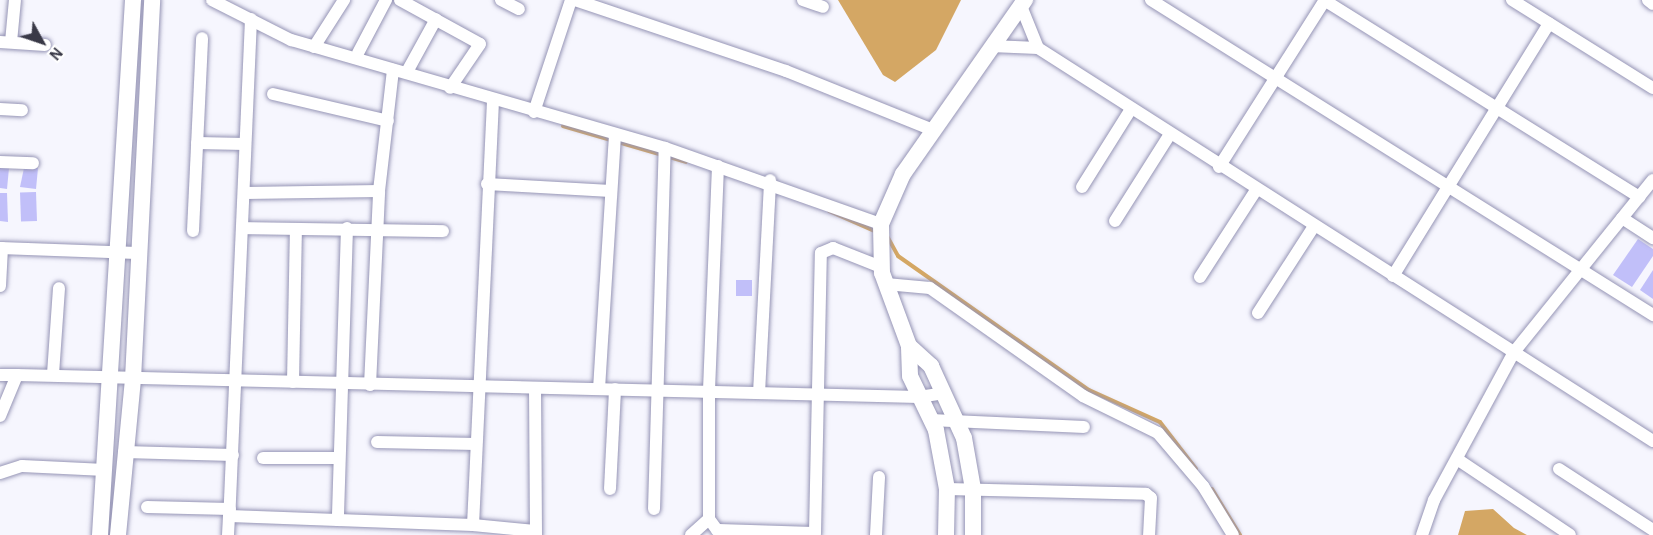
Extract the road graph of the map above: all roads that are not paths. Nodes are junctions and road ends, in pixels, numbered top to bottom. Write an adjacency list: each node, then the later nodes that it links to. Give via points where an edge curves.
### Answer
1 (15, 0): 23 (street)
2 (133, 0): 74 (street)
3 (153, 0): 75 (street)
4 (212, 0): 19 (street)
5 (344, 0): 26 (street)
6 (386, 0): 28 (street)
7 (400, 0): 20 (street)
8 (501, 0): 18 (street)
9 (573, 0): 40 (street); 42 (street, via 786,71)
10 (803, 0): 17 (street)
11 (1151, 0): 31 (street)
12 (1325, 0): 31 (street); 36 (street)
13 (1512, 0): 21 (street)
14 (1648, 0): 16 (street)
15 (1023, 3): 25 (street); 27 (street)
16 (1653, 4)
17 (823, 7)
18 (519, 9)
19 (251, 19): 26 (street); 46 (street)
20 (436, 19): 30 (street); 32 (street, via 480,44)
21 (1549, 23): 33 (street); 36 (street)
22 (202, 38): 45 (street)
23 (6, 42): 24 (street)
24 (45, 45)
25 (991, 46): 27 (street); 42 (street)
26 (314, 47): 29 (street)
27 (1038, 48): 38 (street)
28 (358, 53)
29 (393, 70): 32 (street); 41 (street)
30 (408, 70)
31 (1274, 81): 51 (street); 56 (street)
32 (450, 88): 35 (street)
33 (1653, 88)
34 (273, 94): 41 (street)
35 (493, 101): 40 (street); 54 (street)
36 (1496, 107): 56 (street); 61 (street)
37 (0, 109): 39 (street)
38 (1131, 109): 43 (street); 55 (street)
39 (22, 110)
40 (534, 112): 44 (street)
41 (388, 121): 58 (street)
42 (933, 130): 66 (street, via 888,201)
43 (1170, 134): 51 (street); 63 (street)
44 (615, 136): 47 (street); 59 (street)
45 (197, 143): 46 (street); 70 (street)
46 (245, 144): 60 (street)
47 (665, 148): 50 (street); 100 (street)
48 (0, 162): 49 (street)
49 (33, 163)
50 (718, 166): 52 (street); 101 (street)
51 (1220, 167): 57 (street)
52 (770, 180): 66 (street); 102 (street)
53 (1653, 180): 61 (street)
54 (487, 184): 59 (street); 96 (street)
55 (1082, 188)
56 (1449, 188): 77 (street); 78 (street)
57 (1256, 190): 64 (street); 79 (street)
58 (379, 191): 60 (street); 65 (street)
59 (611, 191): 98 (street)
60 (245, 193): 67 (street)
61 (1639, 197): 62 (street)
62 (1622, 218): 72 (street); 77 (street)
63 (1116, 221)
64 (1314, 226): 78 (street); 83 (street)
65 (377, 227): 68 (street); 71 (street); 95 (street)
66 (881, 227): 76 (street)
67 (242, 228): 69 (street); 90 (street)
68 (347, 228): 69 (street); 94 (street)
69 (297, 230): 93 (street)
70 (193, 231)
71 (443, 231)
72 (1653, 238)
73 (1, 248): 74 (street); 81 (street)
74 (119, 253): 75 (street); 91 (street)
75 (136, 254): 92 (street)
76 (881, 266): 80 (street); 104 (street, via 833,248 821,253)
77 (1581, 269): 84 (street); 86 (street)
78 (1393, 276): 86 (street)
79 (1200, 277)
80 (886, 284): 85 (street); 142 (street, via 930,288 1083,396 1158,433 1203,486)
81 (0, 286)
82 (59, 288): 87 (street)
83 (1258, 313)
84 (1653, 315)
85 (909, 346): 103 (street, via 931,366); 105 (street, via 910,376)
86 (1514, 352): 110 (street); 117 (street)
87 (53, 374): 89 (street); 91 (street)
88 (0, 375): 89 (street)
89 (17, 375): 106 (street)
90 (237, 377): 92 (street); 93 (street); 114 (street)
91 (112, 378): 92 (street); 119 (street)
92 (134, 379): 113 (street)
93 (293, 382): 94 (street)
94 (341, 382): 95 (street); 116 (street)
95 (369, 385): 96 (street)
96 (478, 387): 97 (street); 112 (street)
97 (535, 388): 98 (street); 132 (street)
98 (599, 389): 99 (street)
99 (615, 389): 100 (street); 122 (street)
100 (655, 390): 101 (street); 126 (street)
101 (709, 391): 102 (street); 128 (street)
102 (759, 393): 104 (street)
103 (944, 393): 105 (street); 108 (street)
104 (815, 395): 105 (street); 133 (street)
105 (919, 398): 107 (street)
106 (0, 416)
107 (931, 420): 108 (street); 123 (street)
108 (956, 421): 109 (street); 124 (street)
109 (1084, 427)
110 (1653, 441)
111 (377, 442): 112 (street)
112 (476, 444): 130 (street)
113 (124, 452): 114 (street); 135 (street)
114 (233, 455): 127 (street)
115 (264, 458): 116 (street)
116 (339, 458): 129 (street)
117 (1456, 459): 143 (street); 144 (street)
118 (1559, 469): 131 (street)
119 (105, 470): 120 (street, via 22,466); 134 (street)
120 (0, 473)
121 (879, 477): 138 (street)
122 (610, 489)
123 (947, 489): 124 (street); 139 (street)
124 (973, 489): 140 (street); 141 (street, via 1146,494 1151,498)
125 (147, 507): 127 (street)
126 (654, 509)
127 (229, 512): 129 (street); 136 (street)
128 (709, 519): 133 (street, via 723,531); 137 (street)
129 (338, 520): 130 (street)
130 (472, 525): 132 (street)
131 (1653, 530)
132 (536, 533)
133 (815, 534)
134 (100, 535)
135 (118, 535)
136 (228, 535)
137 (692, 535)
138 (876, 535)
139 (946, 535)
140 (973, 535)
141 (1149, 535)
142 (1233, 535)
143 (1422, 535)
144 (1570, 535)

